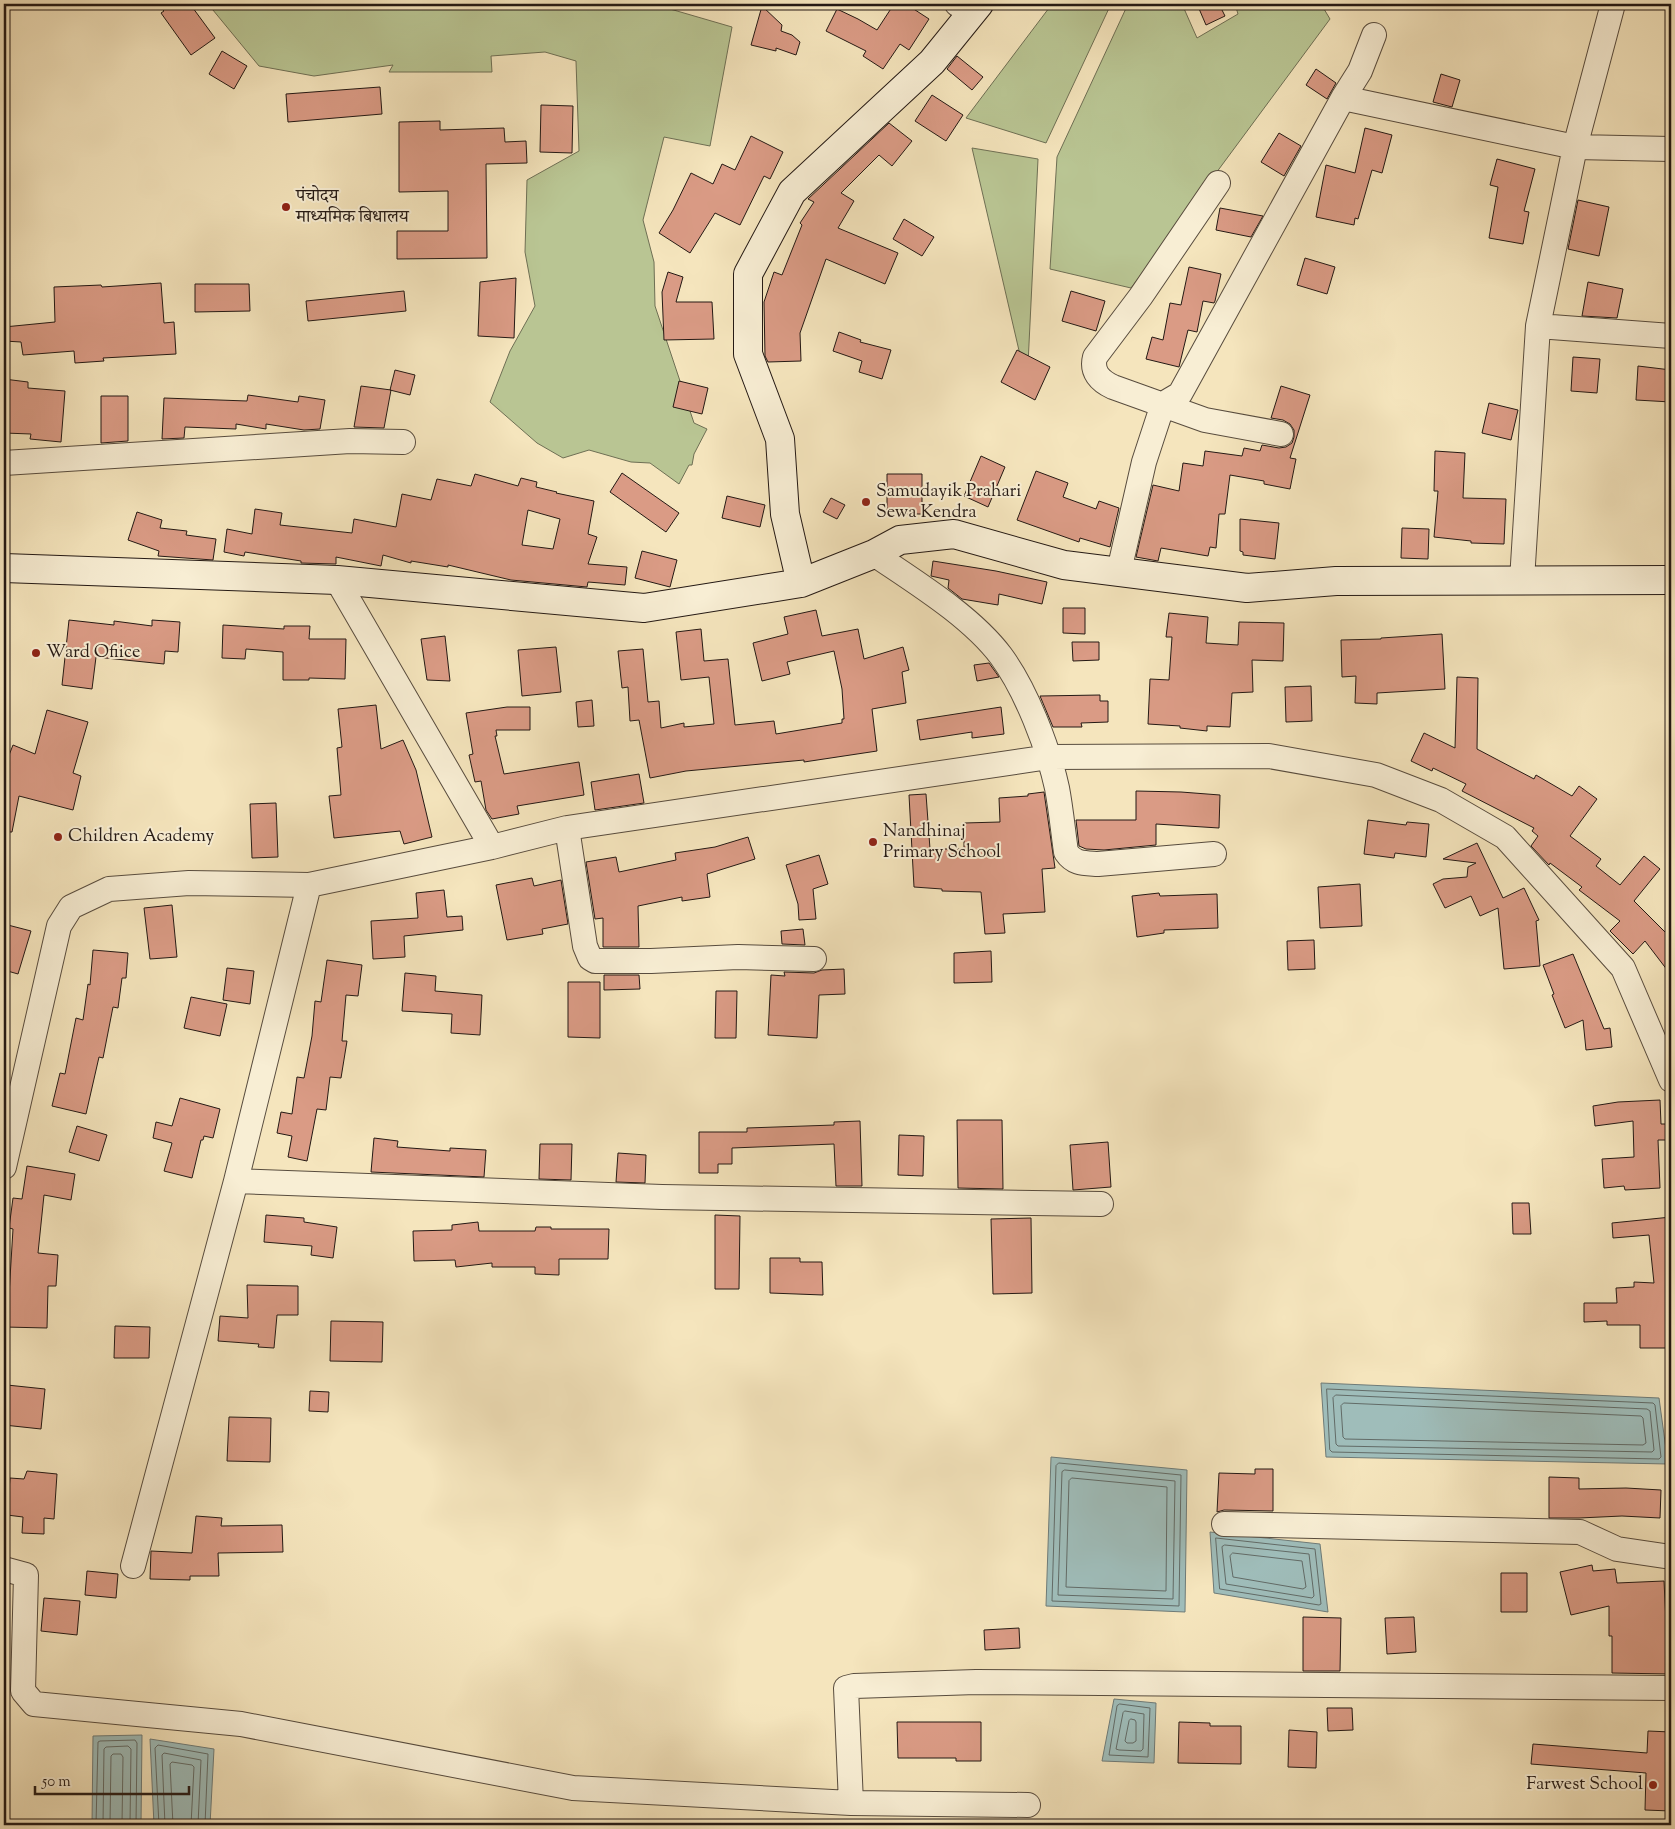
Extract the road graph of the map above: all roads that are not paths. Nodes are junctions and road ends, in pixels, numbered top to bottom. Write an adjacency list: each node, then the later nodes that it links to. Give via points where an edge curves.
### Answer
1 (1613, 4): 5 (street)
2 (969, 7): 20 (street, via 932,62 792,192 748,274 748,354 780,439 784,514)
3 (1374, 35): 4 (street, via 1360,71)
4 (1343, 98): 5 (street); 10 (street, via 1180,394)
5 (1575, 147): 6 (street); 8 (street)
6 (1671, 150)
7 (1218, 184): 10 (street, via 1093,364 1102,382)
8 (1538, 326): 9 (street); 18 (street)
9 (1671, 336)
10 (1163, 404): 11 (street, via 1205,420); 16 (street, via 1144,462)
11 (1280, 434)
12 (403, 442): 13 (street, via 350,440)
13 (4, 463)
14 (874, 554): 16 (street, via 900,540 954,534 1064,565); 20 (street); 21 (street, via 930,591 977,630 1001,656 1025,696)
15 (4, 568): 17 (street)
16 (1120, 571): 18 (street, via 1247,588 1336,581)
17 (336, 580): 20 (street, via 644,608); 23 (street)
18 (1522, 580): 19 (street)
19 (1671, 580)
20 (801, 583)
21 (1049, 757): 22 (street); 24 (street, via 1066,852 1071,859 1098,864); 27 (street, via 1269,756 1376,775 1441,800 1505,837 1623,968)
22 (567, 828): 23 (street); 26 (street, via 585,946 595,961 738,957)
23 (492, 847): 25 (street)
24 (1214, 854)
25 (309, 886): 28 (street, via 189,883 109,888 71,907 60,926); 29 (street)
26 (814, 959)
27 (1671, 1080)
28 (4, 1168)
29 (236, 1181): 30 (street, via 652,1197); 33 (street)
30 (1101, 1204)
31 (1224, 1524): 32 (street, via 1580,1532 1617,1549)
32 (1671, 1557)
33 (133, 1566)
34 (4, 1569): 36 (street, via 26,1575 23,1691 34,1704 241,1724 573,1788)
35 (1671, 1688): 36 (street, via 996,1682 854,1686 846,1688 845,1696)
36 (851, 1803): 37 (street)
37 (1028, 1805)

